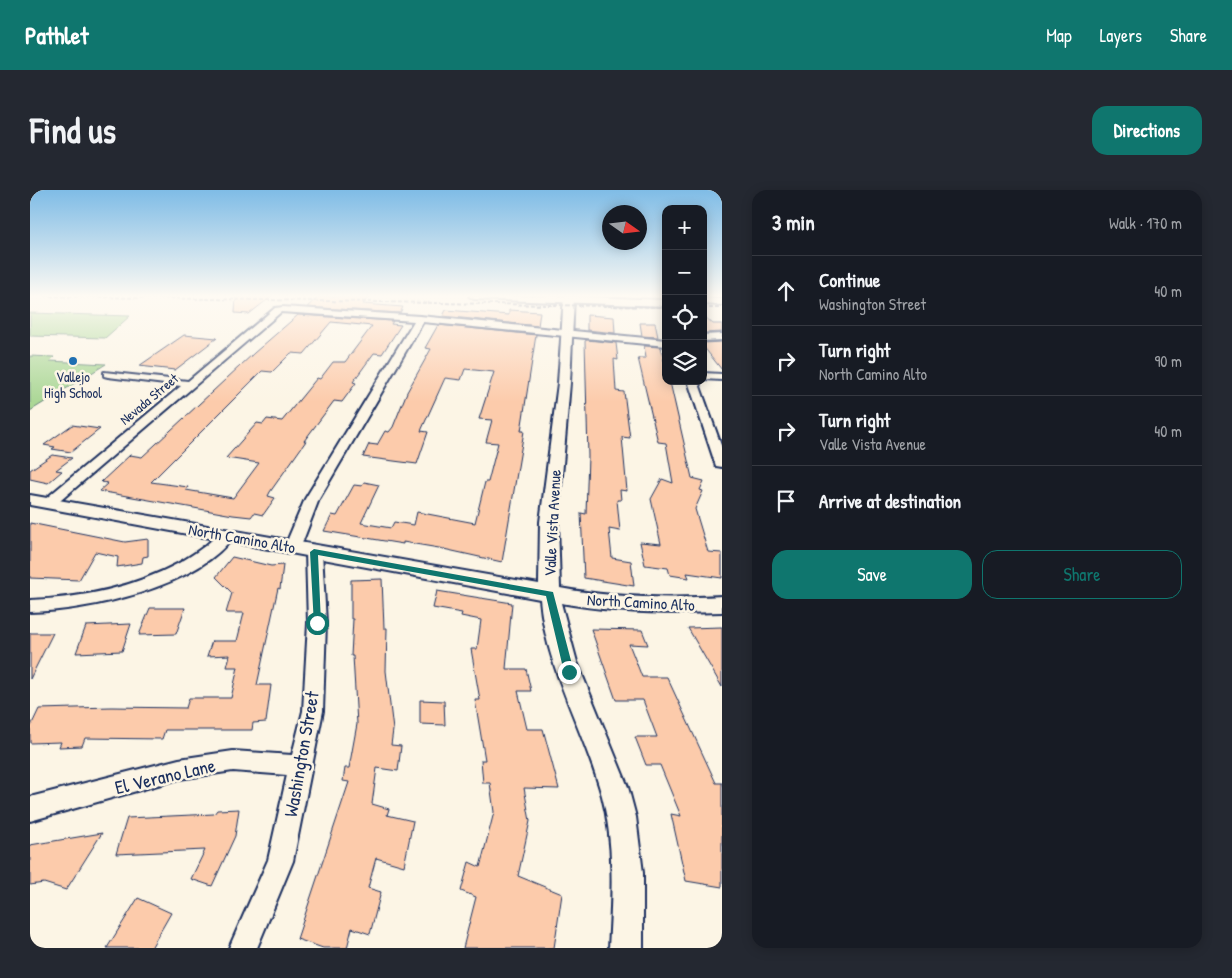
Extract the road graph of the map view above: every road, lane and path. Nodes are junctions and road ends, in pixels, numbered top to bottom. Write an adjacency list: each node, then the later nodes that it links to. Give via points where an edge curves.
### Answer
1 (254, 331): 11 (street, Nevada Street)
2 (413, 331): 18 (street, Washington Street, via 312,499)
3 (548, 331): 4 (street, Nevada Street)
4 (565, 333): 7 (street, Nevada Street); 19 (street, Valle Vista Avenue, via 565,380 547,563)
5 (722, 337): 6 (street)
6 (707, 338)
7 (662, 343)
8 (108, 374): 11 (street)
9 (707, 376): 10 (street)
10 (722, 377)
11 (190, 384): 16 (street, Nevada Street)
12 (694, 385): 13 (street)
13 (708, 428): 14 (street); 15 (street)
14 (722, 430)
15 (721, 463)
16 (39, 501): 17 (street, North Camino Alto)
17 (226, 535): 18 (street, North Camino Alto); 21 (street, via 196,560 134,590 86,602)
18 (304, 549): 19 (street, North Camino Alto); 22 (street, Washington Street, via 317,623 313,710)
19 (550, 594): 20 (street, North Camino Alto, via 605,602 673,606); 25 (street, Valle Vista Avenue, via 569,672 617,797 626,837 629,890)
20 (722, 604)
21 (30, 606)
22 (302, 766): 23 (street, El Verano Lane, via 233,761 179,769); 24 (street, Washington Street, via 280,861)
23 (30, 809)
24 (243, 948)
25 (626, 948)

